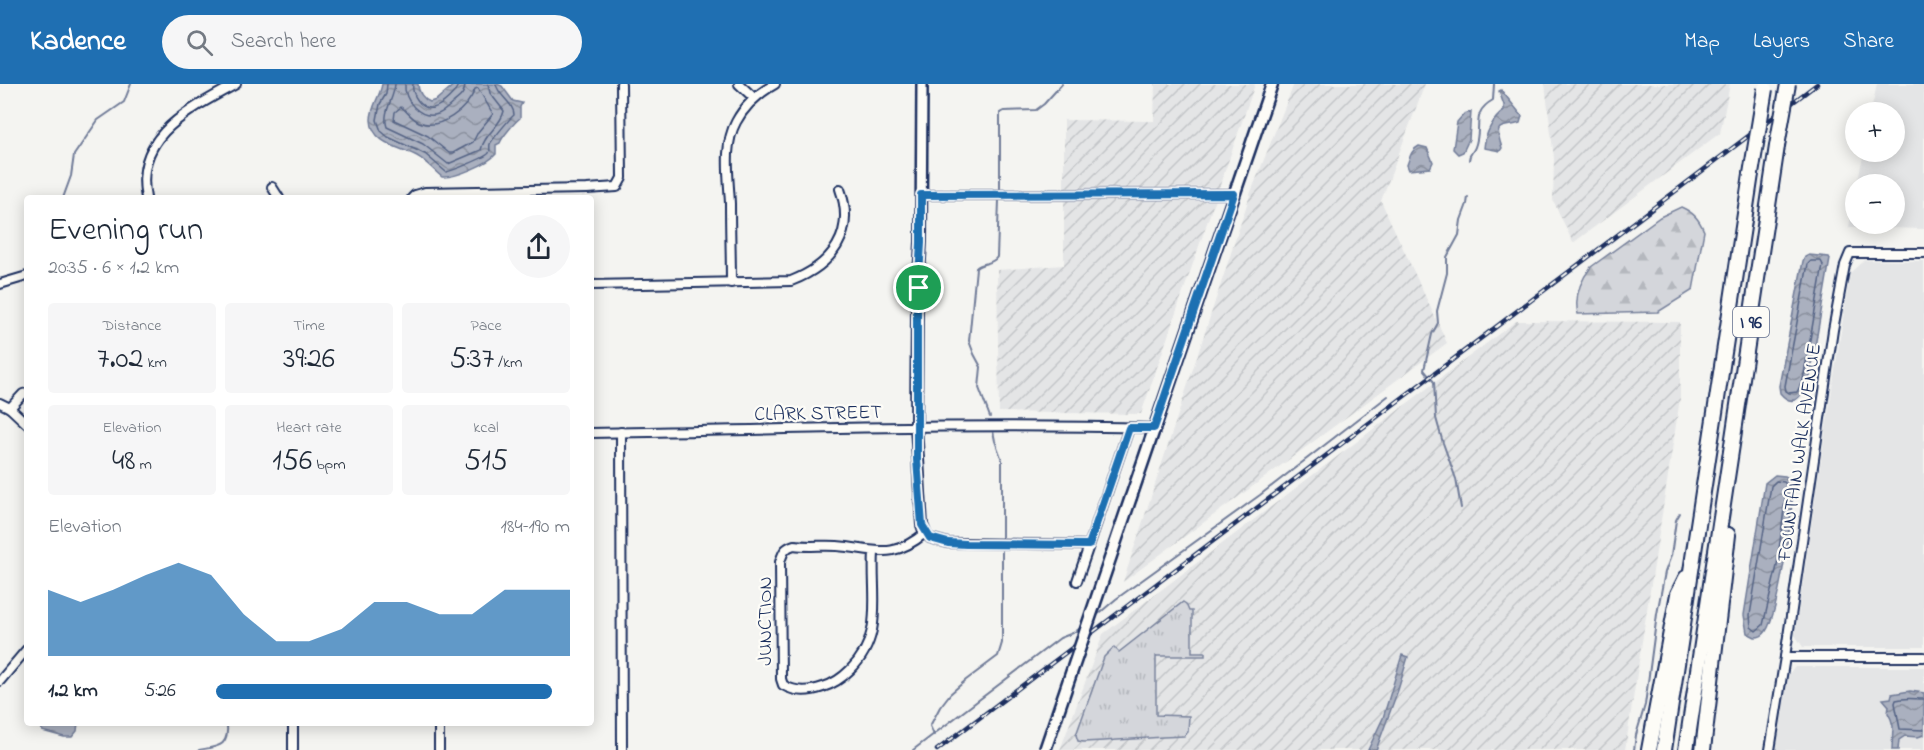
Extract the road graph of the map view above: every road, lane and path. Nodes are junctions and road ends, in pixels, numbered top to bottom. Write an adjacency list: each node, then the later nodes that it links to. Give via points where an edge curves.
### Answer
1 (236, 84): 13 (street, via 167,127 153,146 145,167)
2 (621, 84): 15 (street, via 622,178 614,188)
3 (739, 84): 9 (street)
4 (775, 84): 9 (street)
5 (922, 84): 16 (street)
6 (1272, 84): 12 (main road)
7 (1788, 84): 27 (highway, I 96, bridge)
8 (1766, 86): 35 (highway, I 96, bridge)
9 (754, 98): 19 (street, via 736,122 729,149)
10 (272, 187): 14 (street)
11 (840, 189): 19 (street, via 846,214 843,232 825,262 791,281)
12 (1234, 194): 16 (street); 29 (main road)
13 (145, 195)
14 (277, 195)
15 (417, 195)
16 (921, 195): 26 (street)
17 (1924, 254): 38 (street, FOUNTAIN WALK AVENUE, via 1850,253 1845,265)
18 (24, 277): 20 (street)
19 (731, 283): 21 (street)
20 (0, 284)
21 (594, 285)
22 (24, 394): 24 (street)
23 (0, 403): 24 (street)
24 (10, 408): 25 (street)
25 (24, 421)
26 (916, 426): 28 (street, CLARK STREET); 30 (street, CLARK STREET); 32 (street)
27 (1736, 426): 49 (highway, I 96); 50 (highway, via 1738,455)
28 (1129, 428): 29 (street, CLARK STREET); 33 (street)
29 (1154, 428): 46 (main road, bridge)
30 (621, 432): 31 (street, CLARK STREET); 45 (street)
31 (594, 433)
32 (925, 533): 33 (street, via 948,543); 34 (street, via 904,548)
33 (1089, 545): 36 (street)
34 (874, 552): 34 (street, JUNCTION, via 794,545 783,551 783,685 807,691 830,685 856,664 873,631)
35 (1691, 568): 47 (highway, via 1678,594); 48 (highway, I 96)
36 (1077, 581)
37 (24, 653): 40 (street)
38 (1785, 657): 39 (street); 51 (street, FOUNTAIN WALK AVENUE)
39 (1924, 657)
40 (0, 681)
41 (293, 726): 43 (street)
42 (439, 726): 44 (street)
43 (293, 750)
44 (439, 750)
45 (622, 750)
46 (1045, 750)
47 (1649, 750)
48 (1664, 750)
49 (1686, 750)
50 (1703, 750)
51 (1770, 750)

